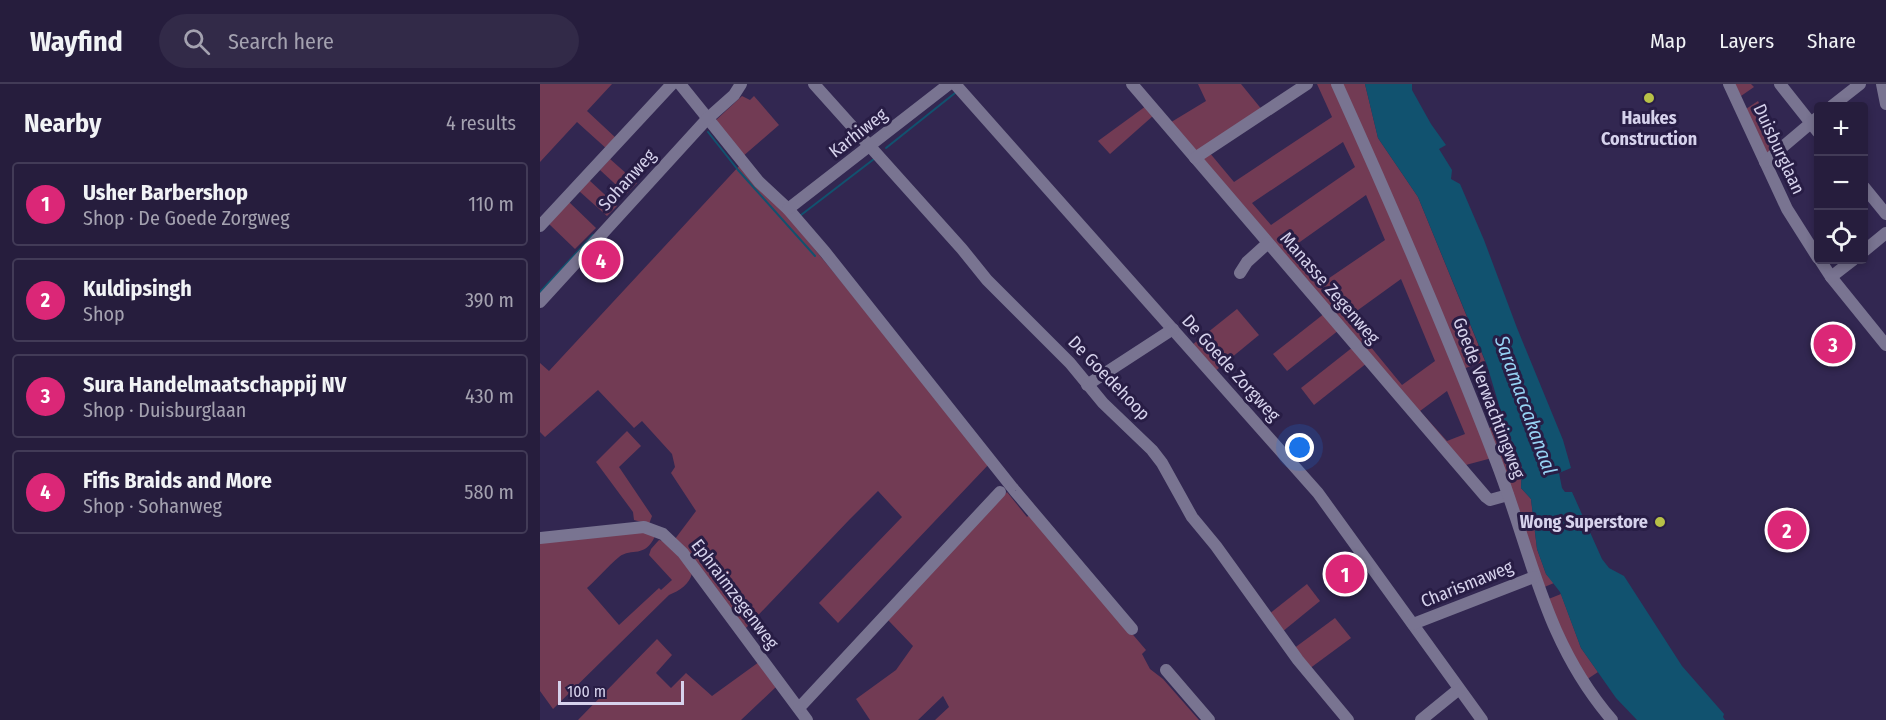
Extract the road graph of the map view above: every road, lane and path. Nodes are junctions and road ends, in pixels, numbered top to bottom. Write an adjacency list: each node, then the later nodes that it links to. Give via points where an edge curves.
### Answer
1 (672, 84): 25 (street)
2 (680, 84): 16 (street)
3 (741, 84): 16 (street, Sohanweg)
4 (814, 84): 19 (street, De Goedehoop)
5 (949, 84): 19 (street, Karhiweg)
6 (955, 84): 35 (street, De Goede Zorgweg)
7 (1132, 84): 20 (street, Manasse Zegenweg)
8 (1307, 84): 20 (street)
9 (1337, 84): 39 (street, Goede Verwachtingweg, via 1380,178)
10 (1729, 84): 21 (street, Duisburglaan)
11 (1780, 84): 17 (street)
12 (1860, 84): 14 (street)
13 (1877, 85): 15 (street)
14 (1837, 102)
15 (1886, 104)
16 (707, 119): 23 (street, via 759,182); 34 (street, Sohanweg)
17 (1814, 122)
18 (1814, 125): 21 (street)
19 (870, 146): 23 (street, Karhiweg); 37 (street, De Goedehoop, via 987,280 1071,363)
20 (1195, 158): 27 (street, Manasse Zegenweg)
21 (1765, 162): 29 (street, Duisburglaan)
22 (1868, 193): 24 (street)
23 (788, 209): 43 (street, via 1015,491)
24 (1886, 214)
25 (540, 226)
26 (1886, 233): 28 (street)
27 (1268, 243): 32 (street); 39 (street, Manasse Zegenweg, via 1486,497 1491,500)
28 (1868, 247)
29 (1814, 251)
30 (1822, 264): 33 (street, Duisburglaan)
31 (1848, 264): 33 (street)
32 (1239, 273)
33 (1831, 277): 36 (street, Duisburglaan)
34 (540, 302)
35 (1173, 329): 37 (street); 42 (street, De Goede Zorgweg, via 1318,493)
36 (1886, 345)
37 (1087, 385): 49 (street, De Goedehoop, via 1152,450 1192,517 1298,660)
38 (1000, 492): 46 (street)
39 (1508, 495): 41 (street, Goede Verwachtingweg)
40 (540, 538): 46 (street, Ephraimzegenweg, via 644,527 663,534 683,553)
41 (1534, 577): 42 (street, Charismaweg); 52 (street, Goede Verwachtingweg, via 1577,675)
42 (1413, 624): 45 (street, De Goede Zorgweg)
43 (1132, 629)
44 (1166, 670): 48 (street)
45 (1459, 688): 50 (street); 51 (street, De Goede Zorgweg)
46 (799, 708): 47 (street, Ephraimzegenweg)
47 (807, 720)
48 (1209, 720)
49 (1348, 720)
50 (1421, 720)
51 (1482, 720)
52 (1612, 720)

